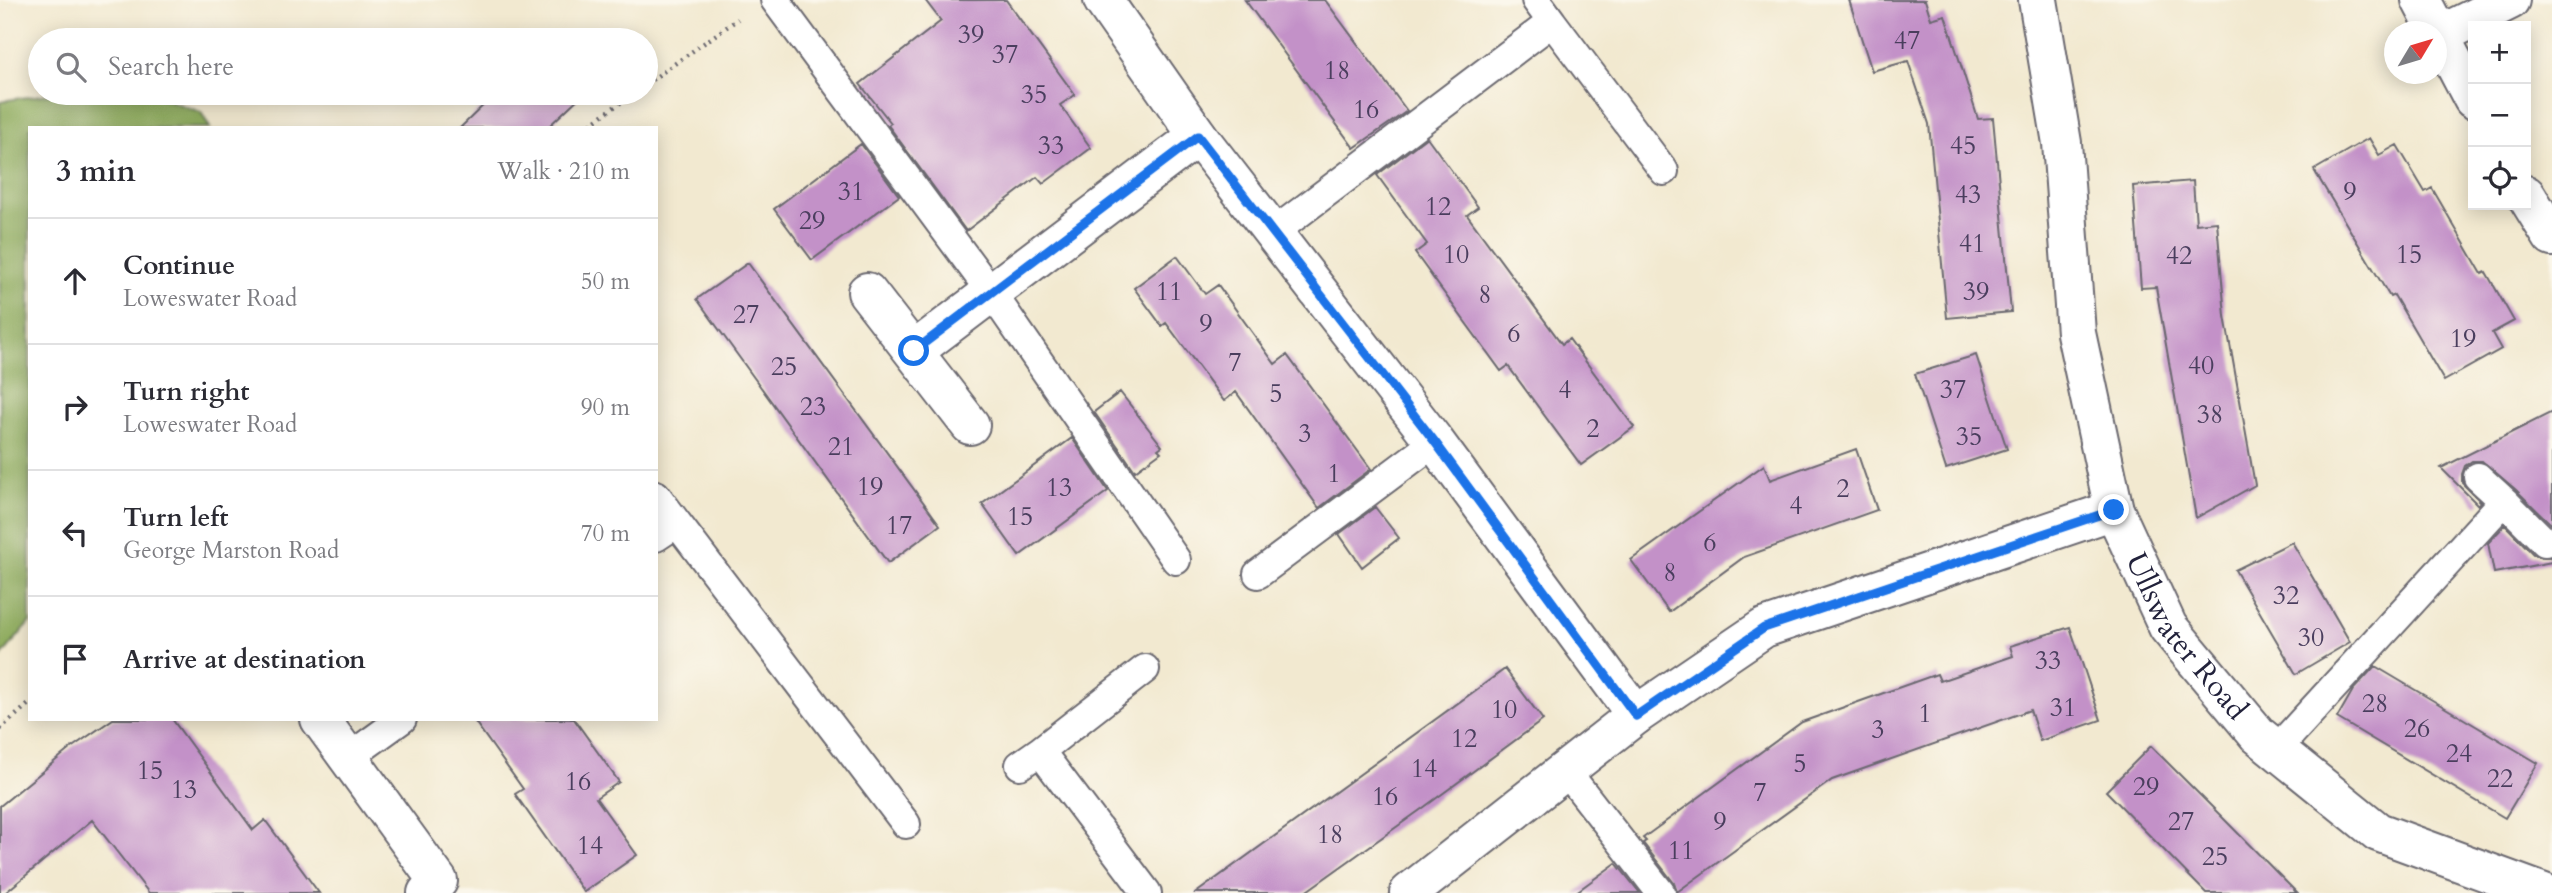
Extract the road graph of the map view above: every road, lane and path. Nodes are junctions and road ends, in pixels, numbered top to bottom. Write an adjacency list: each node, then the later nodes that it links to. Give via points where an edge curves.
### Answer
1 (775, 0): 21 (lane)
2 (1103, 0): 15 (street)
3 (2038, 0): 28 (street, Ullswater Road, via 2062,143 2076,333)
4 (2421, 0): 8 (street)
5 (2510, 0): 9 (street)
6 (1544, 11): 16 (lane); 18 (lane)
7 (743, 15): 11 (path)
8 (2432, 21)
9 (2447, 32)
10 (2447, 49): 12 (street)
11 (658, 76)
12 (2468, 89)
13 (617, 105): 14 (path)
14 (588, 126)
15 (1198, 136): 18 (street); 21 (street)
16 (1664, 171)
17 (2531, 203): 19 (street)
18 (1274, 232): 24 (street)
19 (2552, 237)
20 (867, 292): 22 (street)
21 (991, 292): 22 (street); 31 (lane)
22 (914, 351): 23 (street)
23 (970, 425)
24 (1435, 442): 32 (lane); 35 (street)
25 (2478, 477): 26 (lane)
26 (2504, 501): 30 (lane); 39 (lane)
27 (658, 502): 29 (lane)
28 (2114, 510): 35 (street, via 1764,628); 39 (street, Ullswater Road, via 2168,627 2258,735)
29 (666, 530): 42 (lane)
30 (2545, 542)
31 (1176, 560)
32 (1258, 575)
33 (1145, 669): 45 (lane, via 1030,758)
34 (28, 705): 38 (path)
35 (1636, 716): 41 (street)
36 (321, 721): 40 (street)
37 (399, 721): 40 (lane)
38 (0, 729)
39 (2276, 750): 43 (street, Ullswater Road, via 2378,832)
40 (348, 758): 44 (street, via 438,881)
41 (1566, 771): 46 (street); 47 (lane)
42 (906, 824)
43 (2540, 892)
44 (427, 893)
45 (1147, 893)
46 (1409, 893)
47 (1661, 893)

